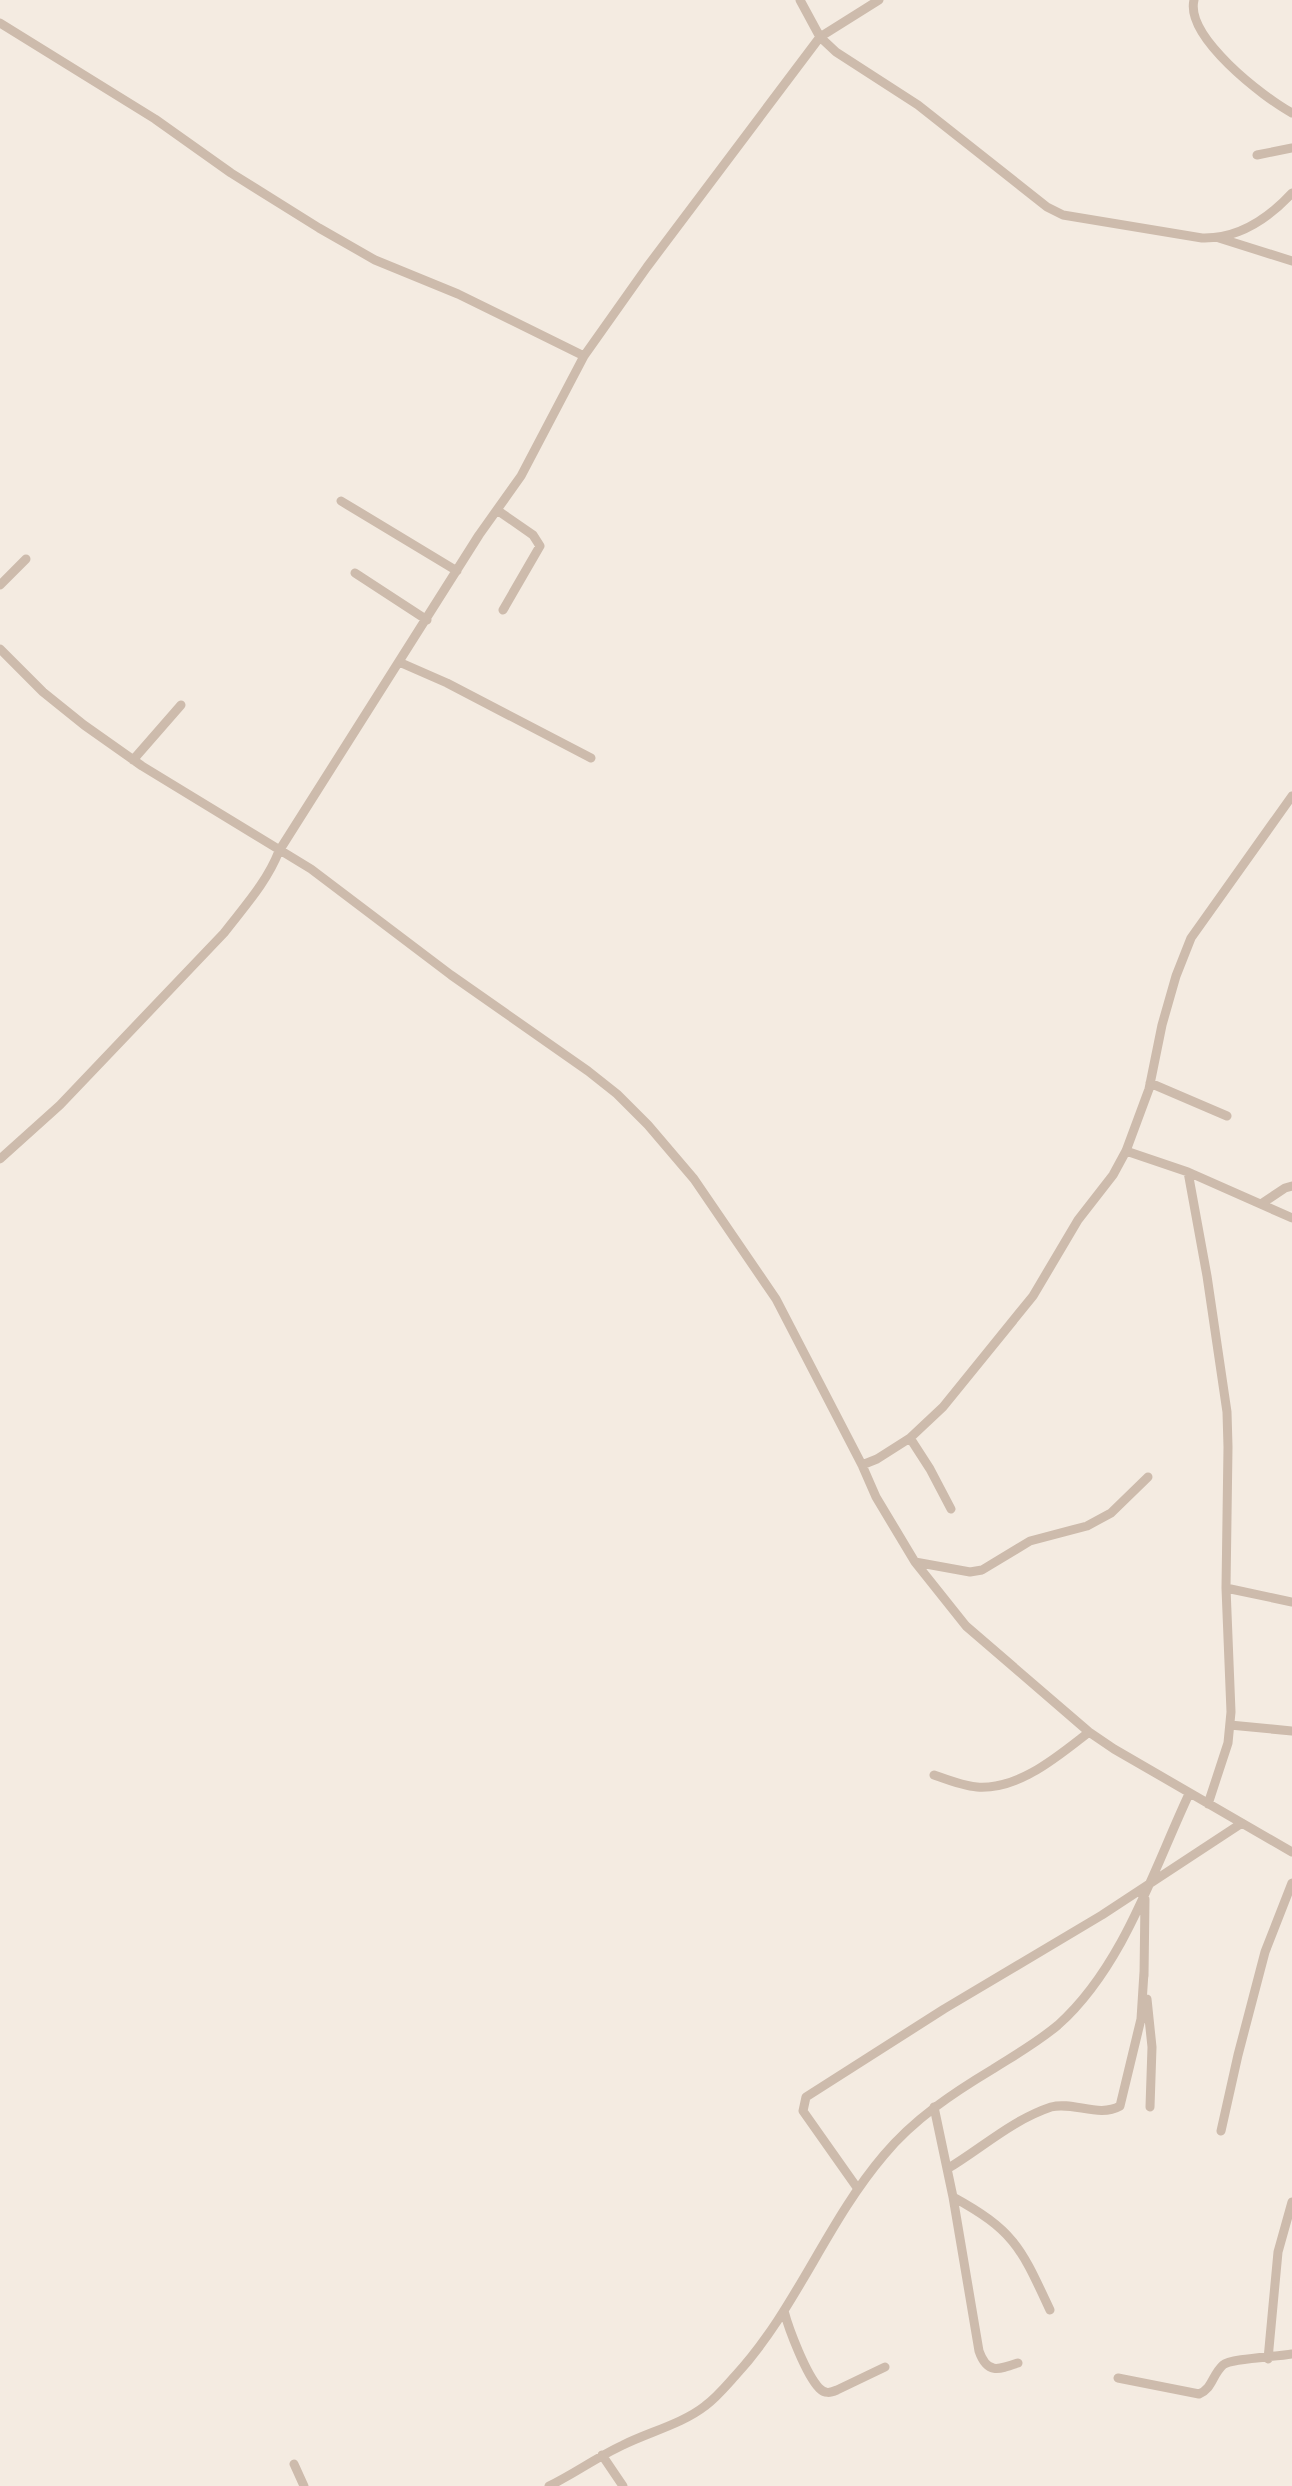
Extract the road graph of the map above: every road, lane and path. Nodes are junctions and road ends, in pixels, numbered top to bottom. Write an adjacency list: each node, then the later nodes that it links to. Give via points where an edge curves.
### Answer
1 (800, 0): 5 (street)
2 (879, 0): 5 (street)
3 (1194, 0): 6 (street, via 1196,23 1212,46)
4 (0, 23): 12 (street, via 375,260)
5 (820, 37): 10 (street, via 1055,211); 12 (street)
6 (1292, 113)
7 (1292, 148): 8 (street)
8 (1257, 155)
9 (1292, 193): 10 (street, via 1259,222)
10 (1219, 238): 11 (street)
11 (1292, 261)
12 (584, 356): 14 (street, via 521,476)
13 (341, 501): 16 (street)
14 (497, 510): 16 (street); 19 (street, via 540,546)
15 (26, 559): 18 (street)
16 (457, 571): 20 (street)
17 (355, 573): 20 (street)
18 (0, 585)
19 (503, 610)
20 (427, 620): 22 (street)
21 (0, 649): 25 (street, via 43,692)
22 (399, 662): 24 (street); 27 (street)
23 (181, 705): 25 (street)
24 (591, 758)
25 (133, 760): 27 (street)
26 (1292, 796): 28 (street, via 1191,938 1165,1012)
27 (279, 851): 31 (street, via 272,871 224,933 60,1105); 37 (street, via 588,1071 648,1125 694,1179 776,1299)
28 (1150, 1083): 29 (street); 30 (street)
29 (1227, 1116)
30 (1126, 1151): 32 (street); 36 (street, via 1033,1296 943,1407)
31 (0, 1159)
32 (1188, 1172): 34 (street); 41 (street, via 1227,1412)
33 (1292, 1186): 34 (street)
34 (1261, 1204): 35 (street)
35 (1292, 1218)
36 (910, 1438): 37 (street); 39 (street)
37 (862, 1465): 40 (street)
38 (1148, 1477): 40 (street, via 1111,1513 1087,1526 1030,1541 982,1570)
39 (951, 1509)
40 (915, 1562): 45 (street, via 966,1626)
41 (1226, 1588): 42 (street); 43 (street)
42 (1292, 1602)
43 (1230, 1725): 44 (street); 48 (street)
44 (1292, 1731)
45 (1089, 1732): 46 (street, via 1056,1758 993,1787); 47 (street)
46 (934, 1775)
47 (1189, 1794): 48 (street); 52 (street)
48 (1208, 1804): 49 (street)
49 (1242, 1823): 50 (street); 52 (street)
50 (1292, 1852)
51 (1292, 1883): 56 (street, via 1265,1952)
52 (1147, 1891): 53 (street); 54 (street, via 1113,1958 1061,2023); 58 (street, via 806,2097 803,2111)
53 (1144, 1972): 55 (street, via 1152,2047); 57 (street, via 1141,2019 1120,2106 1056,2106 1027,2116)
54 (934, 2107): 57 (street); 58 (street)
55 (1150, 2107)
56 (1221, 2131)
57 (947, 2169): 59 (street)
58 (858, 2189): 62 (street)
59 (953, 2197): 61 (street, via 1016,2243); 65 (street, via 983,2362 1002,2369)
60 (1292, 2202): 64 (street, via 1278,2252)
61 (1050, 2310)
62 (784, 2311): 66 (street, via 813,2378 825,2392); 68 (street, via 762,2344 704,2407)
63 (1292, 2354): 64 (street)
64 (1268, 2359): 67 (street, via 1229,2362 1199,2394)
65 (1018, 2363)
66 (885, 2367)
67 (1118, 2378)
68 (602, 2455): 71 (street); 72 (street)
69 (294, 2464): 70 (street)
70 (304, 2486)
71 (549, 2486)
72 (623, 2486)

